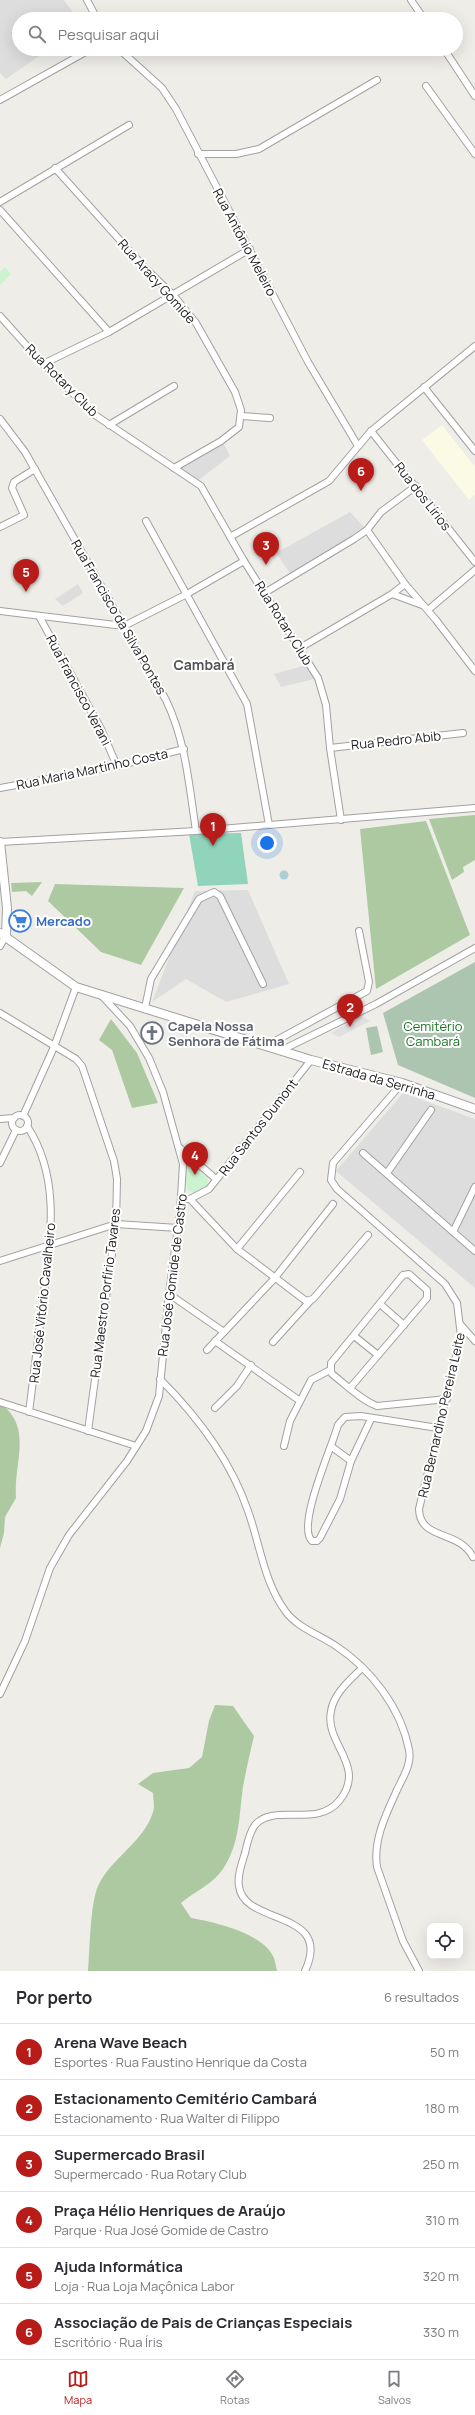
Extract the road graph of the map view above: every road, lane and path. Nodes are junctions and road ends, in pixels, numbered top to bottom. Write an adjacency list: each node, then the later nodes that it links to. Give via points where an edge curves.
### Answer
1 (87, 0): 3 (street)
2 (411, 0): 4 (street)
3 (93, 12)
4 (419, 12)
5 (79, 56): 11 (street)
6 (128, 56): 13 (street, Rua Antônio Meleiro, via 162,88 185,125)
7 (449, 56): 10 (street)
8 (377, 80): 13 (street, via 259,149 236,154)
9 (426, 86): 14 (street)
10 (475, 96)
11 (0, 100)
12 (129, 125): 15 (street)
13 (198, 154): 18 (street, Rua Antônio Meleiro)
14 (475, 154)
15 (55, 168): 16 (street); 19 (street, Rua Aracy Gomide, via 145,268)
16 (0, 202)
17 (0, 210): 21 (street)
18 (250, 250): 19 (street); 31 (street, Rua Antônio Meleiro, via 308,362)
19 (174, 296): 21 (street); 26 (street, Rua Aracy Gomide, via 196,323 235,392)
20 (0, 316): 23 (street, Rua Rotary Club)
21 (109, 332): 23 (street)
22 (475, 346): 25 (street)
23 (43, 364): 29 (street, Rua Rotary Club, via 95,415)
24 (174, 386): 29 (street)
25 (424, 387): 30 (street); 32 (street)
26 (241, 416): 27 (street); 33 (street, via 239,427 221,441)
27 (270, 418)
28 (0, 419): 34 (street, Rua Francisco da Silva Pontes)
29 (109, 424): 33 (street, Rua Rotary Club)
30 (371, 431): 31 (street); 35 (street, Rua dos Lírios)
31 (358, 446): 39 (street, via 329,481)
32 (475, 451)
33 (174, 468): 39 (street, Rua Rotary Club, via 201,486)
34 (35, 469): 37 (street, via 14,482 12,488 24,515); 51 (street, Rua Francisco da Silva Pontes)
35 (416, 486): 38 (street, via 377,516); 41 (street, Rua dos Lírios)
36 (146, 521): 45 (street)
37 (0, 527)
38 (367, 530): 43 (street); 44 (street)
39 (230, 537): 40 (street, Rua Rotary Club)
40 (244, 561): 44 (street, Rua Rotary Club); 45 (street)
41 (475, 562)
42 (475, 570): 48 (street)
43 (405, 584): 46 (street); 47 (street)
44 (266, 592): 52 (street, Rua Rotary Club)
45 (187, 594): 51 (street); 61 (street, via 246,704)
46 (392, 594): 47 (street); 52 (street)
47 (422, 605): 48 (street)
48 (428, 610): 53 (street)
49 (0, 611): 50 (street)
50 (39, 616): 51 (street); 57 (street, Rua Francisco Verani, via 101,729)
51 (124, 626): 56 (street, Rua Francisco da Silva Pontes, via 166,700 178,725)
52 (300, 648): 55 (street, Rua Rotary Club, via 324,690)
53 (475, 671)
54 (463, 733): 55 (street, Rua Pedro Abib)
55 (330, 748): 60 (street, Rua Rotary Club)
56 (184, 750): 57 (street, Rua Maria Martinho Costa); 62 (street, Rua Francisco da Silva Pontes)
57 (117, 766): 58 (street, Rua Maria Martinho Costa)
58 (0, 788)
59 (475, 808): 60 (street)
60 (341, 820): 61 (street)
61 (269, 825): 62 (street)
62 (196, 831): 63 (street)
63 (0, 842): 65 (street, via 7,908)
64 (358, 931): 73 (street, via 369,982 367,991)
65 (3, 934): 66 (street); 69 (street, Estrada da Serrinha)
66 (0, 946)
67 (475, 948): 75 (street, via 376,1004)
68 (264, 984): 71 (street, via 220,896 214,892 199,899 151,978)
69 (76, 986): 70 (street, Estrada da Serrinha); 74 (street)
70 (98, 993): 71 (street, Estrada da Serrinha); 85 (street, Rua José Gomide de Castro, via 115,1007 130,1026 149,1058 163,1092)
71 (145, 1008): 73 (street, Estrada da Serrinha)
72 (0, 1013): 74 (street, Rua Maestro Porfírio Tavares)
73 (266, 1046): 75 (street, Estrada da Serrinha)
74 (54, 1047): 80 (street); 95 (street, Rua Maestro Porfírio Tavares, via 76,1059 82,1066 89,1084 114,1161 117,1179)
75 (282, 1050): 76 (street, Estrada da Serrinha)
76 (311, 1060): 77 (street, Estrada da Serrinha); 90 (street, Rua Santos Dumont)
77 (402, 1083): 78 (street, Estrada da Serrinha); 107 (street, Rua Bernardino Pereira Leite, via 333,1163 331,1180 337,1189 445,1284 457,1303)
78 (475, 1109)
79 (431, 1110): 89 (street)
80 (23, 1116): 81 (street); 83 (street)
81 (14, 1118): 82 (street); 84 (street, via 12,1124)
82 (0, 1120)
83 (27, 1126): 84 (street, via 21,1131); 99 (street, Rua José Vitório Cavalheiro, via 45,1160 49,1181 52,1225)
84 (16, 1130): 87 (street)
85 (180, 1148): 90 (street); 92 (street, Rua José Gomide de Castro, via 183,1177)
86 (363, 1153): 89 (street)
87 (0, 1163)
88 (300, 1172): 100 (street)
89 (387, 1173): 97 (street)
90 (216, 1179): 93 (street, Rua Santos Dumont, via 209,1189)
91 (475, 1187): 97 (street)
92 (181, 1199): 93 (street, Rua Santos Dumont); 96 (street, Rua José Gomide de Castro)
93 (190, 1199): 100 (street)
94 (333, 1204): 103 (street)
95 (116, 1224): 96 (street); 99 (street); 127 (street, Rua Maestro Porfírio Tavares)
96 (178, 1228): 104 (street, Rua José Gomide de Castro)
97 (452, 1232): 101 (street)
98 (368, 1235): 105 (street)
99 (49, 1245): 102 (street); 124 (street, Rua José Vitório Cavalheiro)
100 (237, 1249): 103 (street)
101 (475, 1251)
102 (0, 1261)
103 (274, 1279): 105 (street, via 301,1299); 109 (street)
104 (169, 1294): 109 (street); 118 (street, Rua José Gomide de Castro)
105 (311, 1300): 113 (street)
106 (380, 1304): 108 (street); 108 (street, via 403,1275 411,1275 427,1290 428,1295); 110 (street)
107 (460, 1324): 112 (street); 120 (street, Rua Bernardino Pereira Leite, via 461,1336)
108 (404, 1325): 115 (street)
109 (224, 1332): 111 (street)
110 (354, 1336): 115 (street); 117 (street, via 331,1363)
111 (215, 1341): 114 (street); 116 (street)
112 (475, 1341)
113 (273, 1342)
114 (207, 1350)
115 (378, 1355): 119 (street)
116 (251, 1366): 121 (street); 123 (street, via 237,1386)
117 (330, 1370): 119 (street); 121 (street, via 311,1380)
118 (160, 1379): 128 (street, Rua José Gomide de Castro, via 156,1407 146,1431); 133 (street, via 199,1424 236,1478 278,1602 299,1623 337,1646)
119 (350, 1388): 120 (street, via 369,1403 378,1406)
120 (447, 1399): 126 (street, Rua Bernardino Pereira Leite)
121 (300, 1401): 129 (street, via 290,1420)
122 (0, 1402): 124 (street)
123 (215, 1408)
124 (29, 1412): 127 (street)
125 (372, 1418): 126 (street); 130 (street, via 351,1415 345,1417 338,1425); 131 (street)
126 (438, 1428): 132 (street, Rua Bernardino Pereira Leite, via 419,1508 420,1517 428,1529 461,1542)
127 (88, 1431): 128 (street)
128 (136, 1446): 134 (street, Rua José Gomide de Castro, via 73,1529 50,1568 25,1641)
129 (284, 1446)
130 (332, 1447): 131 (street); 131 (street, via 307,1513 307,1533 312,1541 320,1538 340,1499)
131 (351, 1461)
132 (473, 1556)
133 (362, 1668): 135 (street, via 343,1686 331,1710 331,1727 346,1758 349,1771 345,1795 337,1804 314,1816 272,1816 262,1819 255,1825 248,1841 240,1872 239,1886 249,1903 289,1921 306,1935 310,1945); 136 (street, via 385,1694 402,1725 409,1751 407,1768 389,1807 377,1840 375,1856 403,1941)
134 (0, 1694)
135 (305, 1971)
136 (419, 1971)

